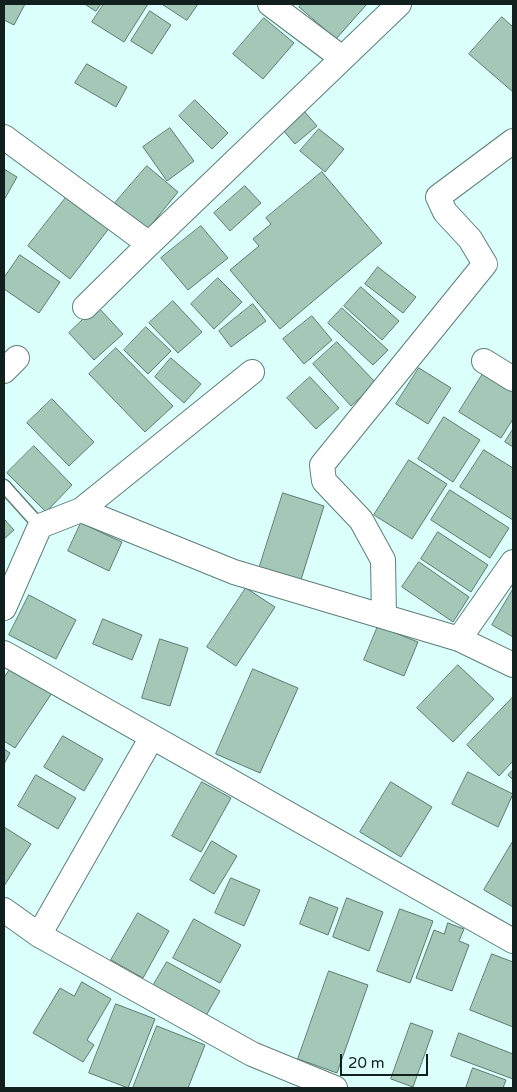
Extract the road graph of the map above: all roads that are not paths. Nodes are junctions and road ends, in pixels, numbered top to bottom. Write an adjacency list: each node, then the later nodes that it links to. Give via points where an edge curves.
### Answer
1 (270, 4): 3 (street)
2 (399, 4): 3 (street)
3 (342, 58): 6 (street)
4 (4, 137): 6 (street)
5 (513, 141): 16 (street, via 438,197 445,212 470,239 485,264 322,465 324,481 361,520 383,560)
6 (149, 244): 7 (street)
7 (86, 307)
8 (484, 361): 10 (street)
9 (252, 372): 12 (street)
10 (513, 379)
11 (4, 486): 13 (lane)
12 (81, 510): 13 (street); 16 (street, via 234,572)
13 (40, 526): 15 (street)
14 (513, 562): 17 (street)
15 (4, 608)
16 (384, 616): 17 (street)
17 (459, 639): 19 (street)
18 (4, 653): 20 (street)
19 (513, 665)
20 (152, 737): 22 (street); 23 (street)
21 (4, 910): 22 (street)
22 (39, 935): 24 (street, via 252,1054)
23 (513, 941)
24 (336, 1088)

